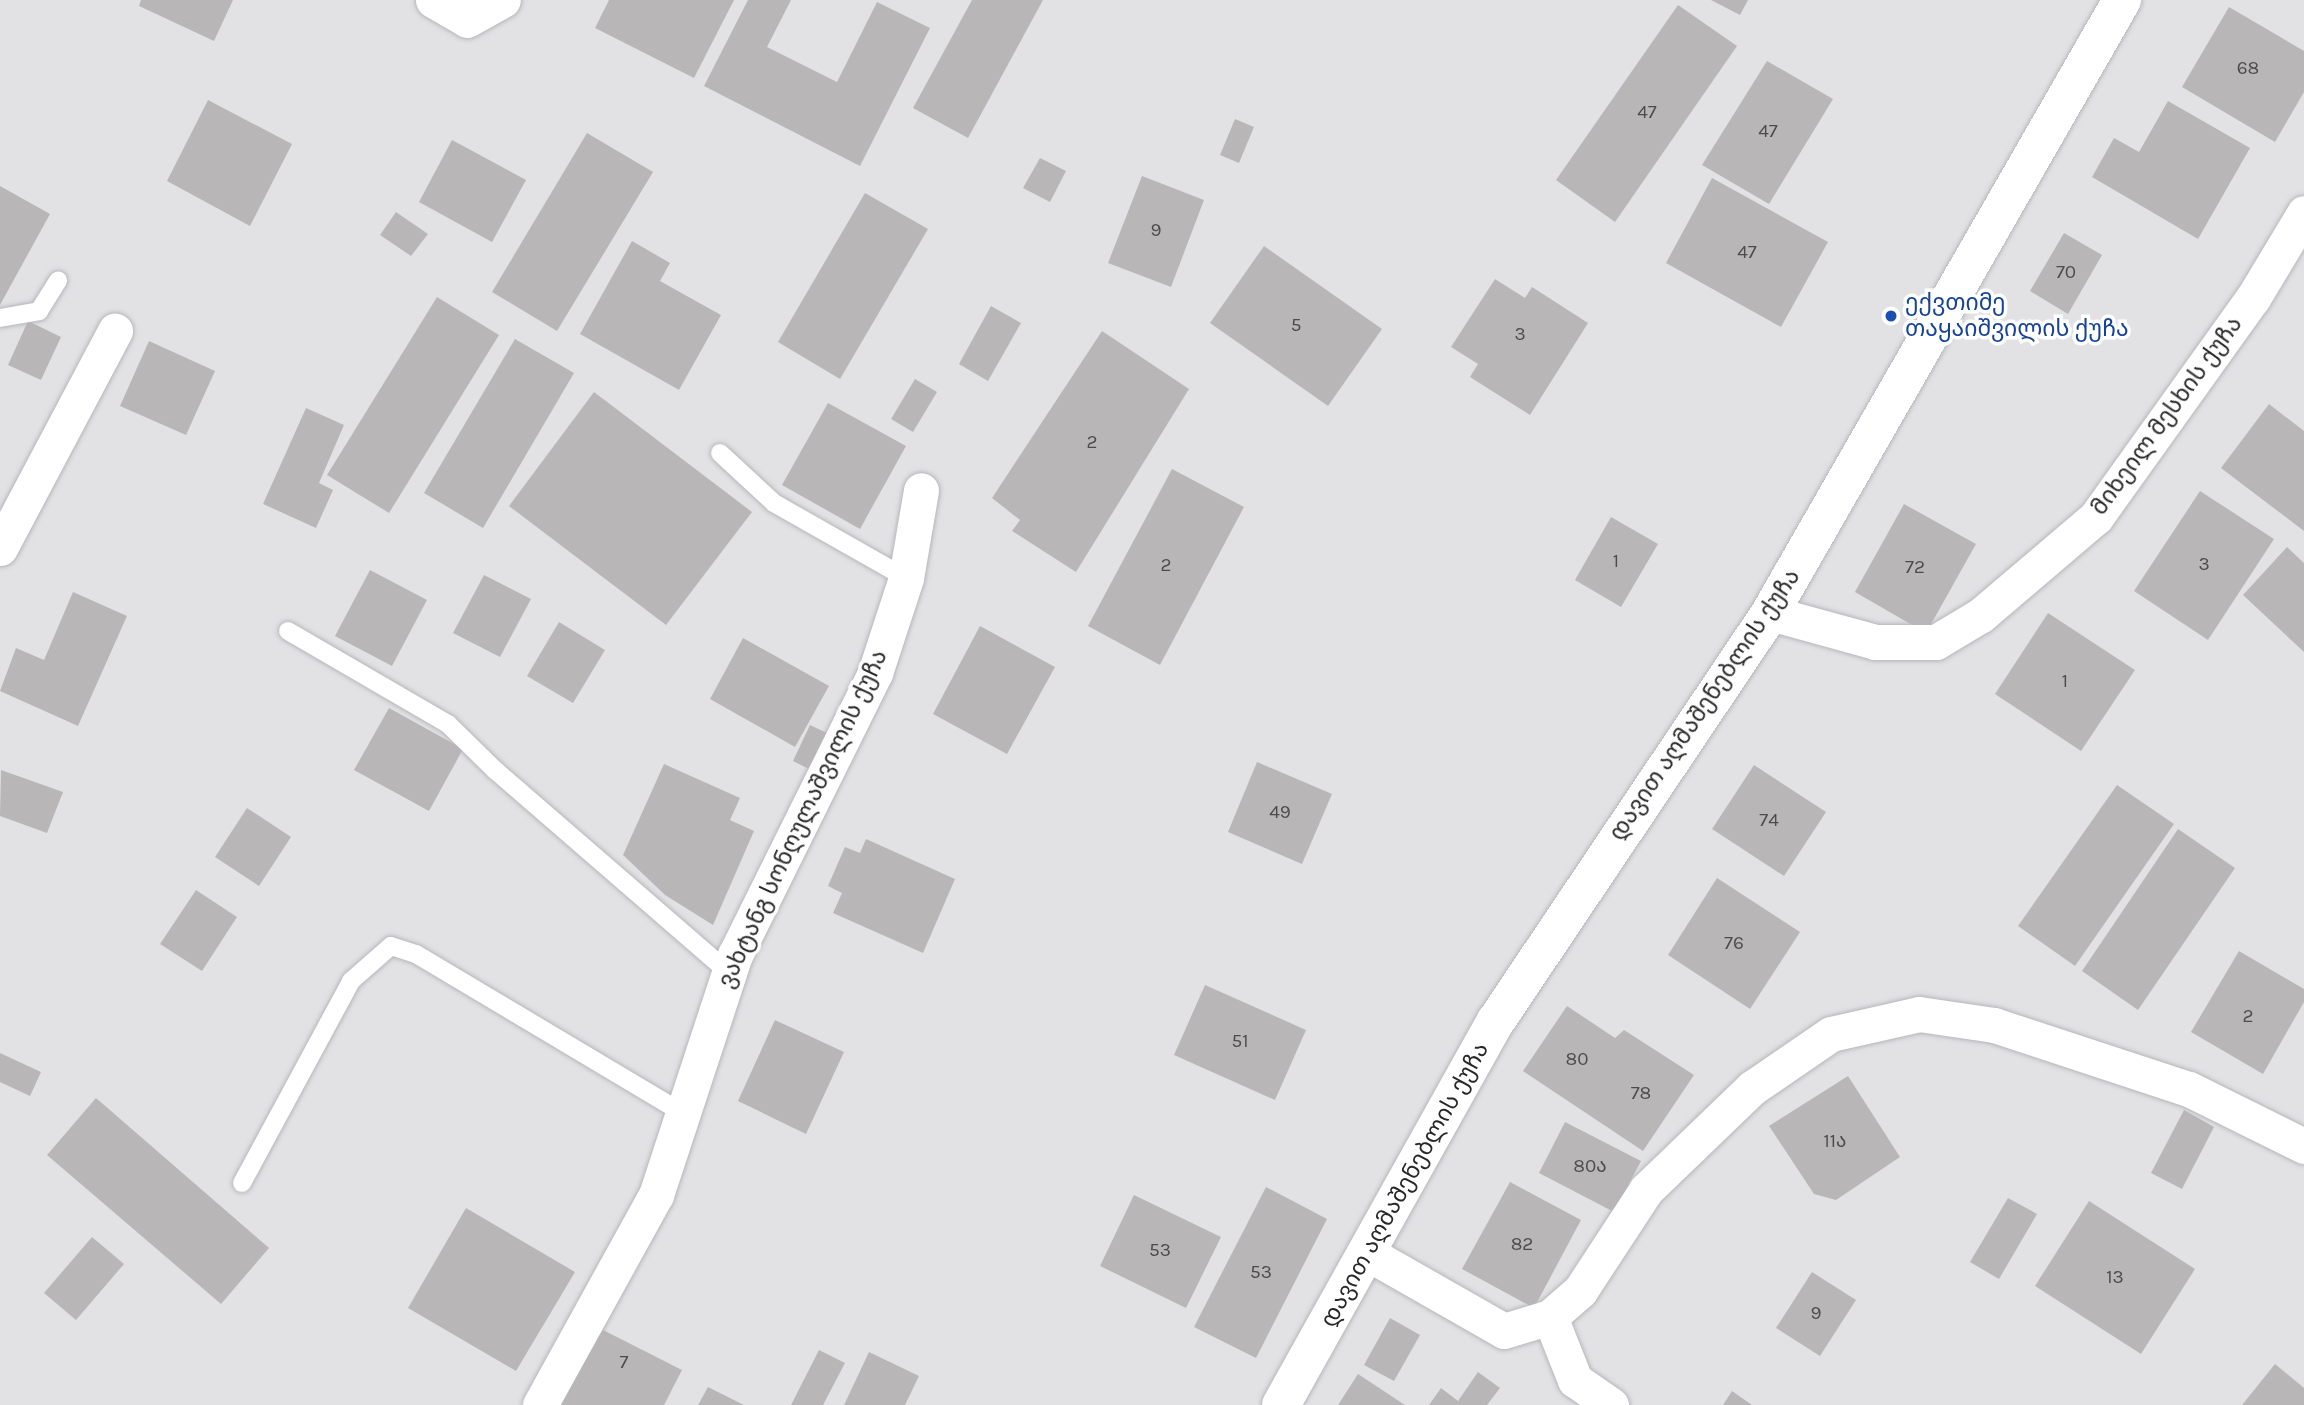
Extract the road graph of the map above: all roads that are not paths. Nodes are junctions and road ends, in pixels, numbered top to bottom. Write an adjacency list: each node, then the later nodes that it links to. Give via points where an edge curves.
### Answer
1 (433, 0): 2 (street, via 467,20)
2 (503, 0)
3 (2122, 0): 12 (street, დავით აღმაშენებლის ქუჩა)
4 (2304, 213): 12 (street, მიხეილ მესხის ქუჩა, via 2253,298 2096,517 1982,615 1936,642 1875,642)
5 (58, 280): 6 (lane, via 39,311)
6 (0, 318)
7 (115, 331): 10 (street)
8 (720, 453): 11 (lane, via 774,503)
9 (921, 490): 11 (street, ვახტანგ სონღულაშვილის ქუჩა)
10 (0, 548)
11 (906, 578): 14 (street, ვახტანგ სონღულაშვილის ქუჩა, via 874,673)
12 (1770, 613): 18 (street, დავით აღმაშენებლის ქუჩა, via 1496,1021)
13 (288, 631): 14 (lane, via 448,724)
14 (729, 973): 15 (street, ვახტანგ სონღულაშვილის ქუჩა)
15 (684, 1114): 17 (lane, via 416,954 391,946 351,981); 20 (street, ვახტანგ სონღულაშვილის ქუჩა, via 656,1195)
16 (2304, 1146): 19 (street, via 2189,1089 1994,1025 1919,1014 1832,1034 1752,1088 1646,1190 1580,1291)
17 (242, 1183)
18 (1369, 1254): 19 (street, via 1504,1331); 21 (street, დავით აღმაშენებლის ქუჩა)
19 (1550, 1317): 22 (street, via 1574,1380)
20 (540, 1405)
21 (1281, 1405)
22 (1611, 1405)

